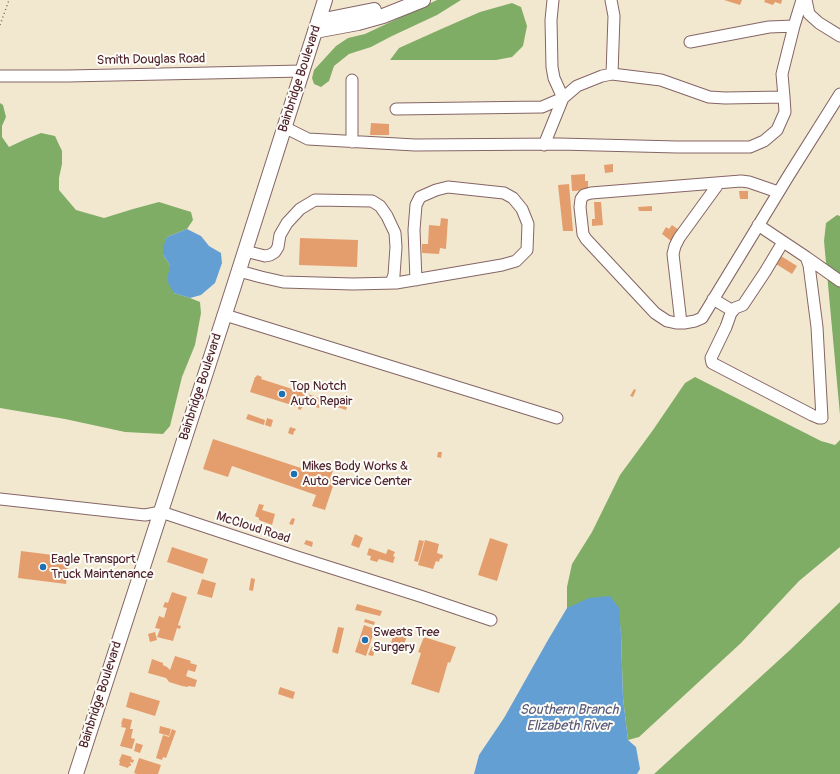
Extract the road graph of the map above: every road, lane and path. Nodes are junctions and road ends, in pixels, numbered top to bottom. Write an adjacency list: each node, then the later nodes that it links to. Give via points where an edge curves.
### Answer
1 (9, 0): 9 (path)
2 (325, 0): 10 (main road, Bainbridge Boulevard)
3 (402, 0): 10 (main road)
4 (423, 0): 10 (main road, via 358,23)
5 (553, 0): 20 (street, via 552,67)
6 (611, 0): 15 (street, via 614,16)
7 (802, 0): 11 (street)
8 (806, 0): 12 (street, via 809,14)
9 (0, 25)
10 (317, 26): 14 (main road, Bainbridge Boulevard)
11 (794, 26): 13 (street, via 769,27); 19 (street, via 782,74)
12 (840, 36)
13 (690, 42)
14 (302, 71): 16 (street, Smith Douglas Road); 22 (main road, Bainbridge Boulevard)
15 (612, 74): 19 (street, via 662,80 710,97); 20 (street, via 577,86)
16 (0, 76)
17 (352, 80): 23 (street)
18 (840, 94): 26 (street)
19 (784, 97): 24 (street, via 785,112 777,130 764,141 750,147)
20 (563, 98): 21 (street, via 542,107); 24 (street)
21 (396, 109)
22 (284, 127): 23 (street, via 308,139); 29 (main road, Bainbridge Boulevard)
23 (352, 142): 24 (street, via 415,145)
24 (544, 145)
25 (719, 183): 26 (street, via 749,182); 38 (street, via 679,238 674,250); 38 (street, via 591,193 581,199 583,234 586,239 655,313 667,321)
26 (778, 192): 27 (street)
27 (758, 225): 28 (street); 35 (street)
28 (783, 242): 30 (street); 36 (street, via 743,305)
29 (245, 250): 31 (main road, Bainbridge Boulevard); 34 (street, via 265,256 275,252 287,223 300,209 315,200 372,201 388,216 395,233 394,275)
30 (806, 257): 33 (street); 36 (street, via 817,327 822,418 712,362 711,358)
31 (239, 271): 34 (street, via 283,282); 37 (main road, Bainbridge Boulevard)
32 (416, 280): 32 (street, via 516,261 526,250 528,224 522,209 513,198 497,192 448,187 420,197 416,205 414,230); 34 (street)
33 (840, 281)
34 (391, 283)
35 (713, 300): 36 (street); 38 (street, via 702,318)
36 (733, 311)
37 (225, 315): 39 (street); 41 (main road, Bainbridge Boulevard)
38 (681, 323)
39 (556, 418)
40 (0, 499): 41 (street, McCloud Road, via 140,515)
41 (161, 512): 42 (street, McCloud Road); 43 (main road, Bainbridge Boulevard)
42 (491, 620)
43 (76, 774)

